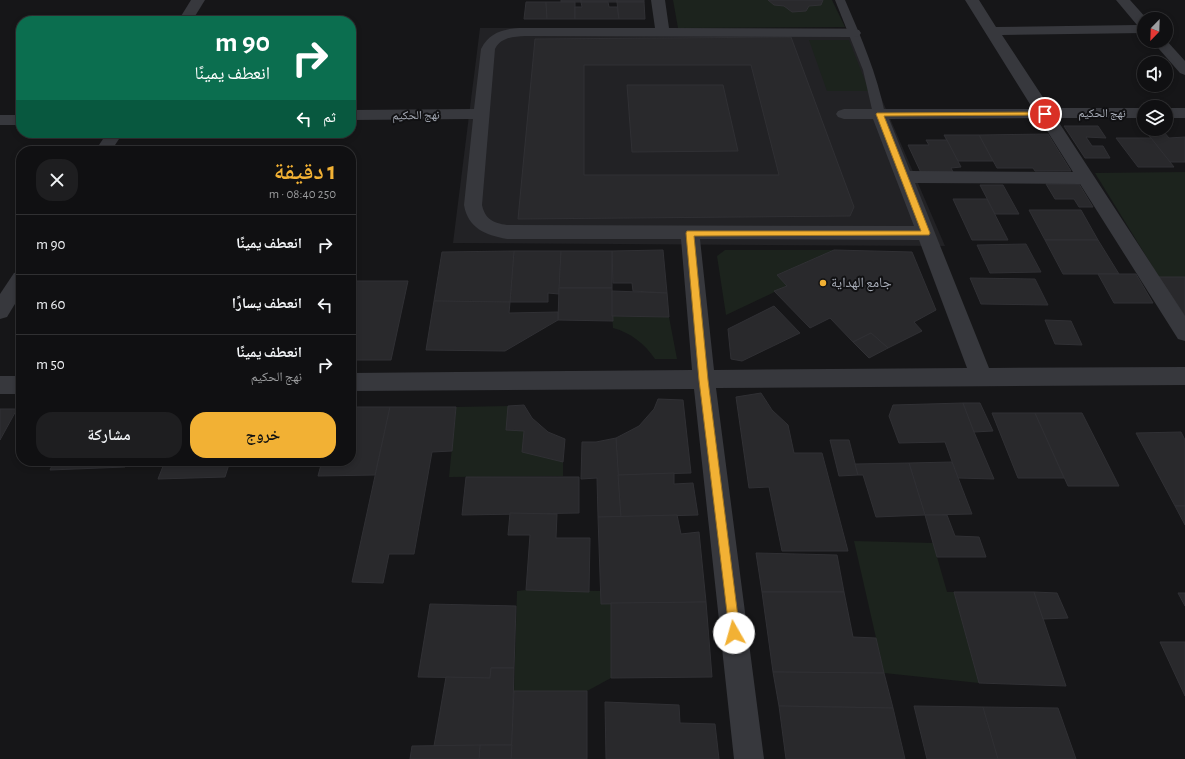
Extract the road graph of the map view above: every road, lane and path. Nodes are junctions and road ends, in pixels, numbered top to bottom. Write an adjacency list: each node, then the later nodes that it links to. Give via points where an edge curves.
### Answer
1 (198, 0): 6 (street)
2 (658, 0): 10 (street)
3 (840, 0): 11 (lane)
4 (972, 0): 9 (street)
5 (1123, 0): 7 (street)
6 (188, 16)
7 (1137, 16)
8 (1137, 30): 9 (street)
9 (992, 31): 20 (street)
10 (663, 32): 11 (street); 17 (street, via 504,34 496,38 488,49)
11 (854, 32): 19 (lane, via 876,92)
12 (1165, 48): 13 (street)
13 (1185, 70)
14 (1137, 113): 20 (street, نهج الحكيم)
15 (1173, 113): 16 (street)
16 (1185, 113)
17 (482, 114): 21 (street, نهج الحكيم); 24 (street, via 472,205 478,220 485,226 507,232)
18 (844, 114): 19 (street, نهج الحكيم)
19 (879, 114): 20 (street, نهج الحكيم); 22 (street)
20 (1045, 114): 23 (street)
21 (356, 115)
22 (904, 177): 23 (street); 25 (street)
23 (1086, 178): 28 (street)
24 (690, 233): 25 (street); 31 (street)
25 (926, 233): 30 (street)
26 (16, 286): 27 (street)
27 (0, 311)
28 (1185, 333)
29 (1185, 376): 30 (street)
30 (982, 378): 31 (street)
31 (704, 380): 32 (street); 35 (street)
32 (356, 382)
33 (0, 385): 34 (street)
34 (16, 385)
35 (749, 759)

